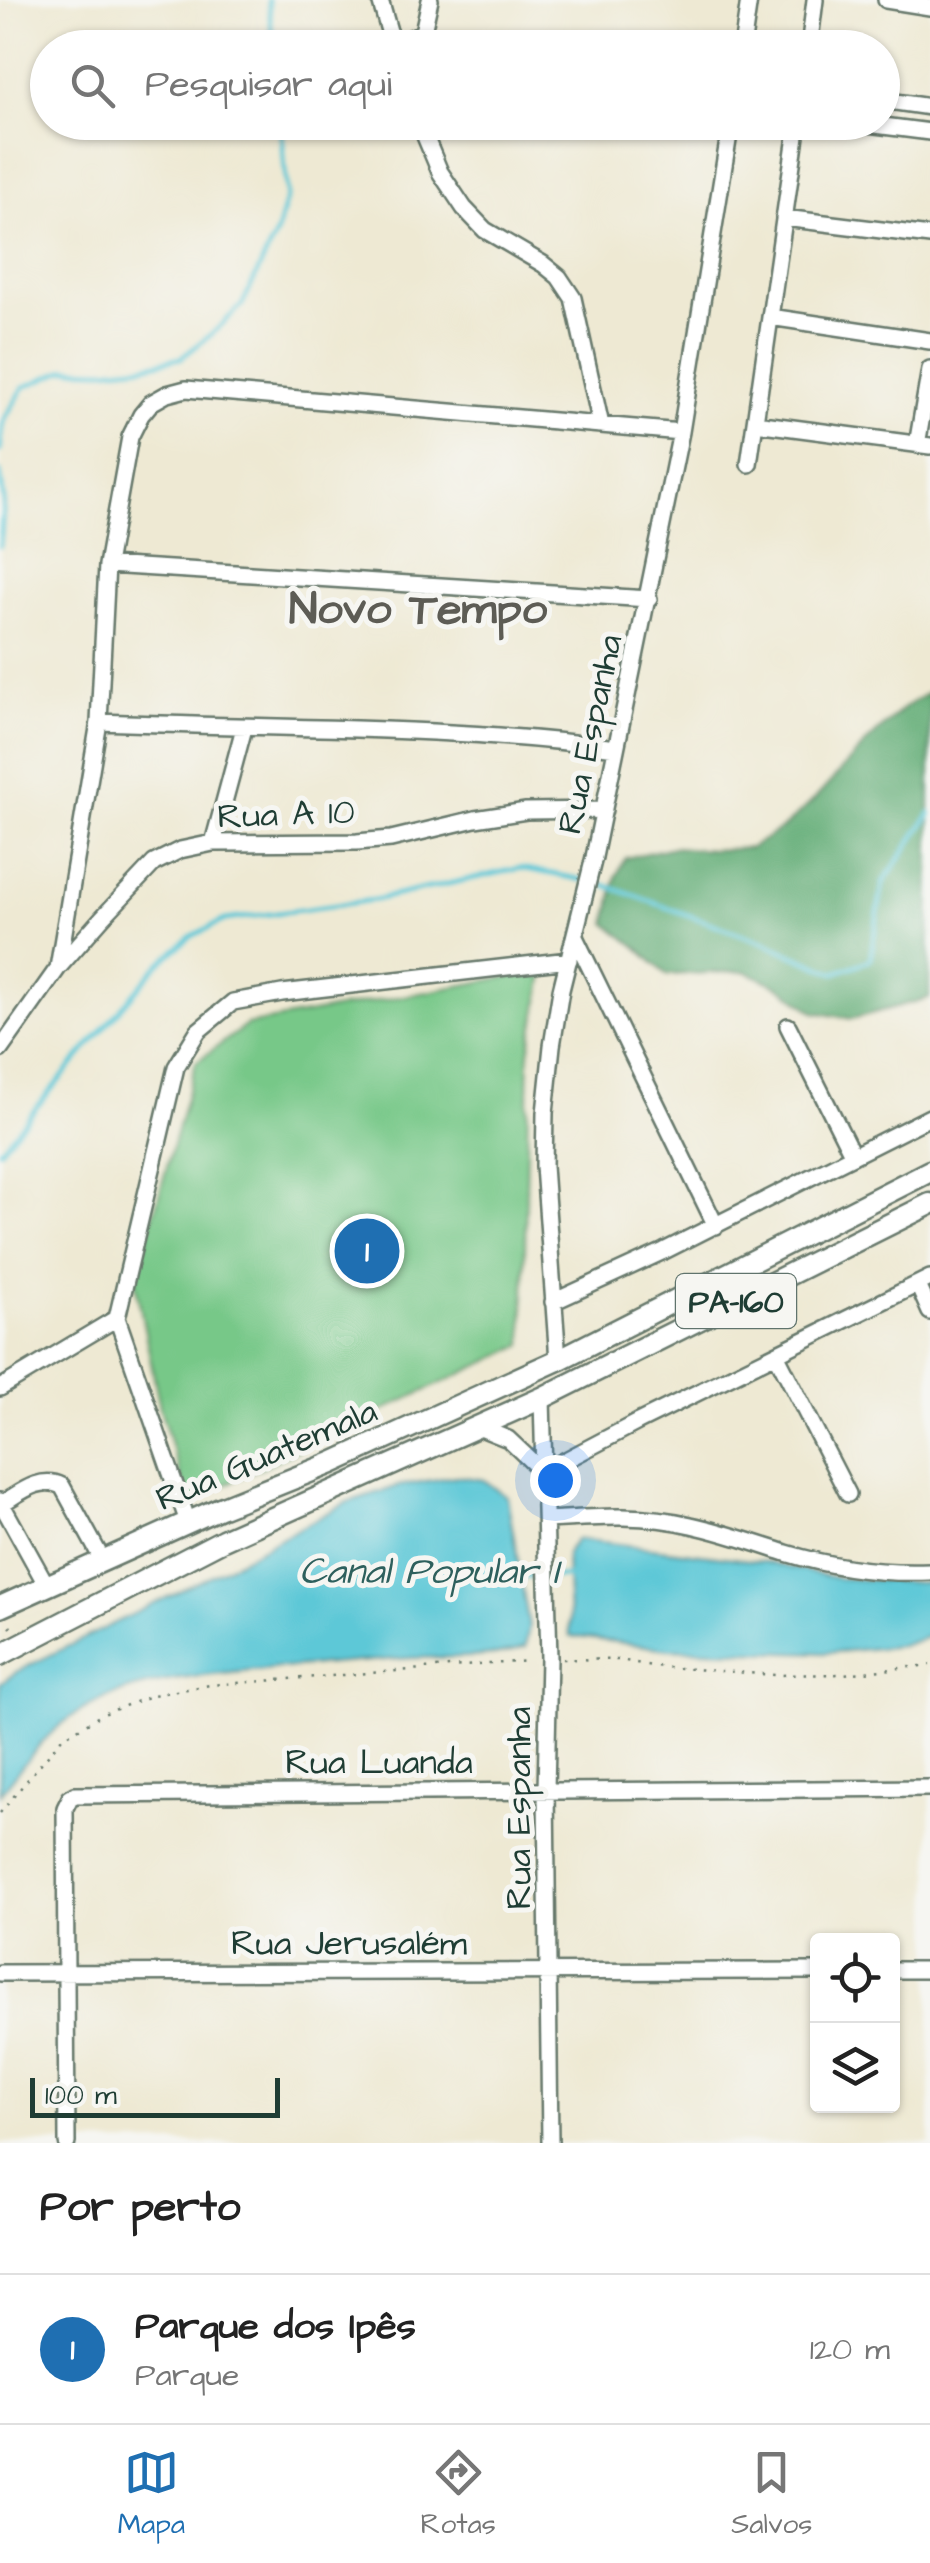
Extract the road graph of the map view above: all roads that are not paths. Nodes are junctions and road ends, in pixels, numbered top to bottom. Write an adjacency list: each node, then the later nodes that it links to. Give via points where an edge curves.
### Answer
1 (380, 0): 7 (street)
2 (430, 0): 8 (street)
3 (748, 0): 9 (street)
4 (815, 0): 10 (street)
5 (886, 0): 6 (street)
6 (930, 6)
7 (389, 30)
8 (423, 30)
9 (744, 30)
10 (811, 30)
11 (900, 103): 12 (street)
12 (930, 107)
13 (900, 128): 14 (street)
14 (930, 132)
15 (426, 140): 24 (street, via 464,208 485,230 551,270 572,298)
16 (728, 140): 25 (street, Rua Espanha)
17 (795, 140): 18 (street)
18 (784, 218): 19 (street); 20 (street)
19 (930, 236)
20 (770, 317): 21 (street); 23 (street)
21 (930, 340)
22 (930, 370): 26 (street)
23 (755, 423): 26 (street); 27 (street)
24 (601, 426): 25 (street); 28 (street, via 186,389 167,394 151,403 130,438)
25 (681, 432): 29 (street, Rua Espanha)
26 (924, 446)
27 (749, 464)
28 (107, 564): 29 (street); 30 (street)
29 (648, 598): 32 (street, Rua Espanha)
30 (99, 722): 31 (street); 37 (street)
31 (244, 728): 32 (street, via 457,732); 34 (street)
32 (616, 748): 33 (street, Rua Espanha)
33 (604, 810): 34 (street, Rua A 10, via 526,811 357,842); 35 (street, Rua Espanha)
34 (213, 843): 37 (street, Rua A 10, via 154,864)
35 (575, 937): 36 (street, Rua Espanha); 44 (street)
36 (568, 960): 46 (street, Rua Espanha, via 545,1113); 48 (street, via 234,1002 198,1031 176,1067)
37 (58, 968): 39 (street, Rua A 10)
38 (788, 1026): 41 (street)
39 (0, 1050)
40 (930, 1117): 41 (street)
41 (853, 1156): 44 (street)
42 (930, 1171): 50 (main road, PA-160)
43 (930, 1204): 52 (main road, PA-160)
44 (716, 1226): 46 (street)
45 (924, 1282): 47 (street); 49 (street)
46 (553, 1302): 50 (street, Rua Espanha)
47 (930, 1312)
48 (118, 1318): 51 (street); 60 (street)
49 (776, 1354): 55 (street); 57 (street)
50 (558, 1360): 54 (main road, Rua Guatemala / PA-160)
51 (0, 1388)
52 (542, 1398): 53 (main road, Rua Guatemala / PA-160); 55 (street, Rua Espanha)
53 (478, 1427): 55 (street, via 508,1439); 56 (main road, Rua Guatemala / PA-160)
54 (332, 1463): 56 (main road); 60 (main road, Rua Guatemala / PA-160)
55 (543, 1472): 59 (street, Rua Espanha)
56 (342, 1487): 65 (main road, Rua Guatemala / PA-160)
57 (848, 1494)
58 (1, 1502): 61 (street, via 42,1482 62,1486); 63 (street)
59 (546, 1520): 62 (street, via 642,1517 838,1566); 67 (street, Rua Espanha)
60 (188, 1522): 61 (main road, Rua Guatemala / PA-160)
61 (103, 1561): 63 (main road, Rua Guatemala / PA-160)
62 (930, 1572)
63 (47, 1586): 64 (main road, Rua Guatemala / PA-160)
64 (0, 1607)
65 (0, 1655)
66 (930, 1788): 67 (street, Rua Luanda)
67 (546, 1790): 71 (street, Rua Espanha); 73 (street, Rua Luanda, via 70,1798)
68 (810, 1970): 71 (street, Rua Jerusalém)
69 (900, 1970): 70 (street)
70 (930, 1970)
71 (548, 1972): 73 (street, Rua Jerusalém); 75 (street, Rua Espanha)
72 (0, 1973): 73 (street, Rua Jerusalém)
73 (66, 1973): 74 (street)
74 (67, 2143)
75 (550, 2143)

